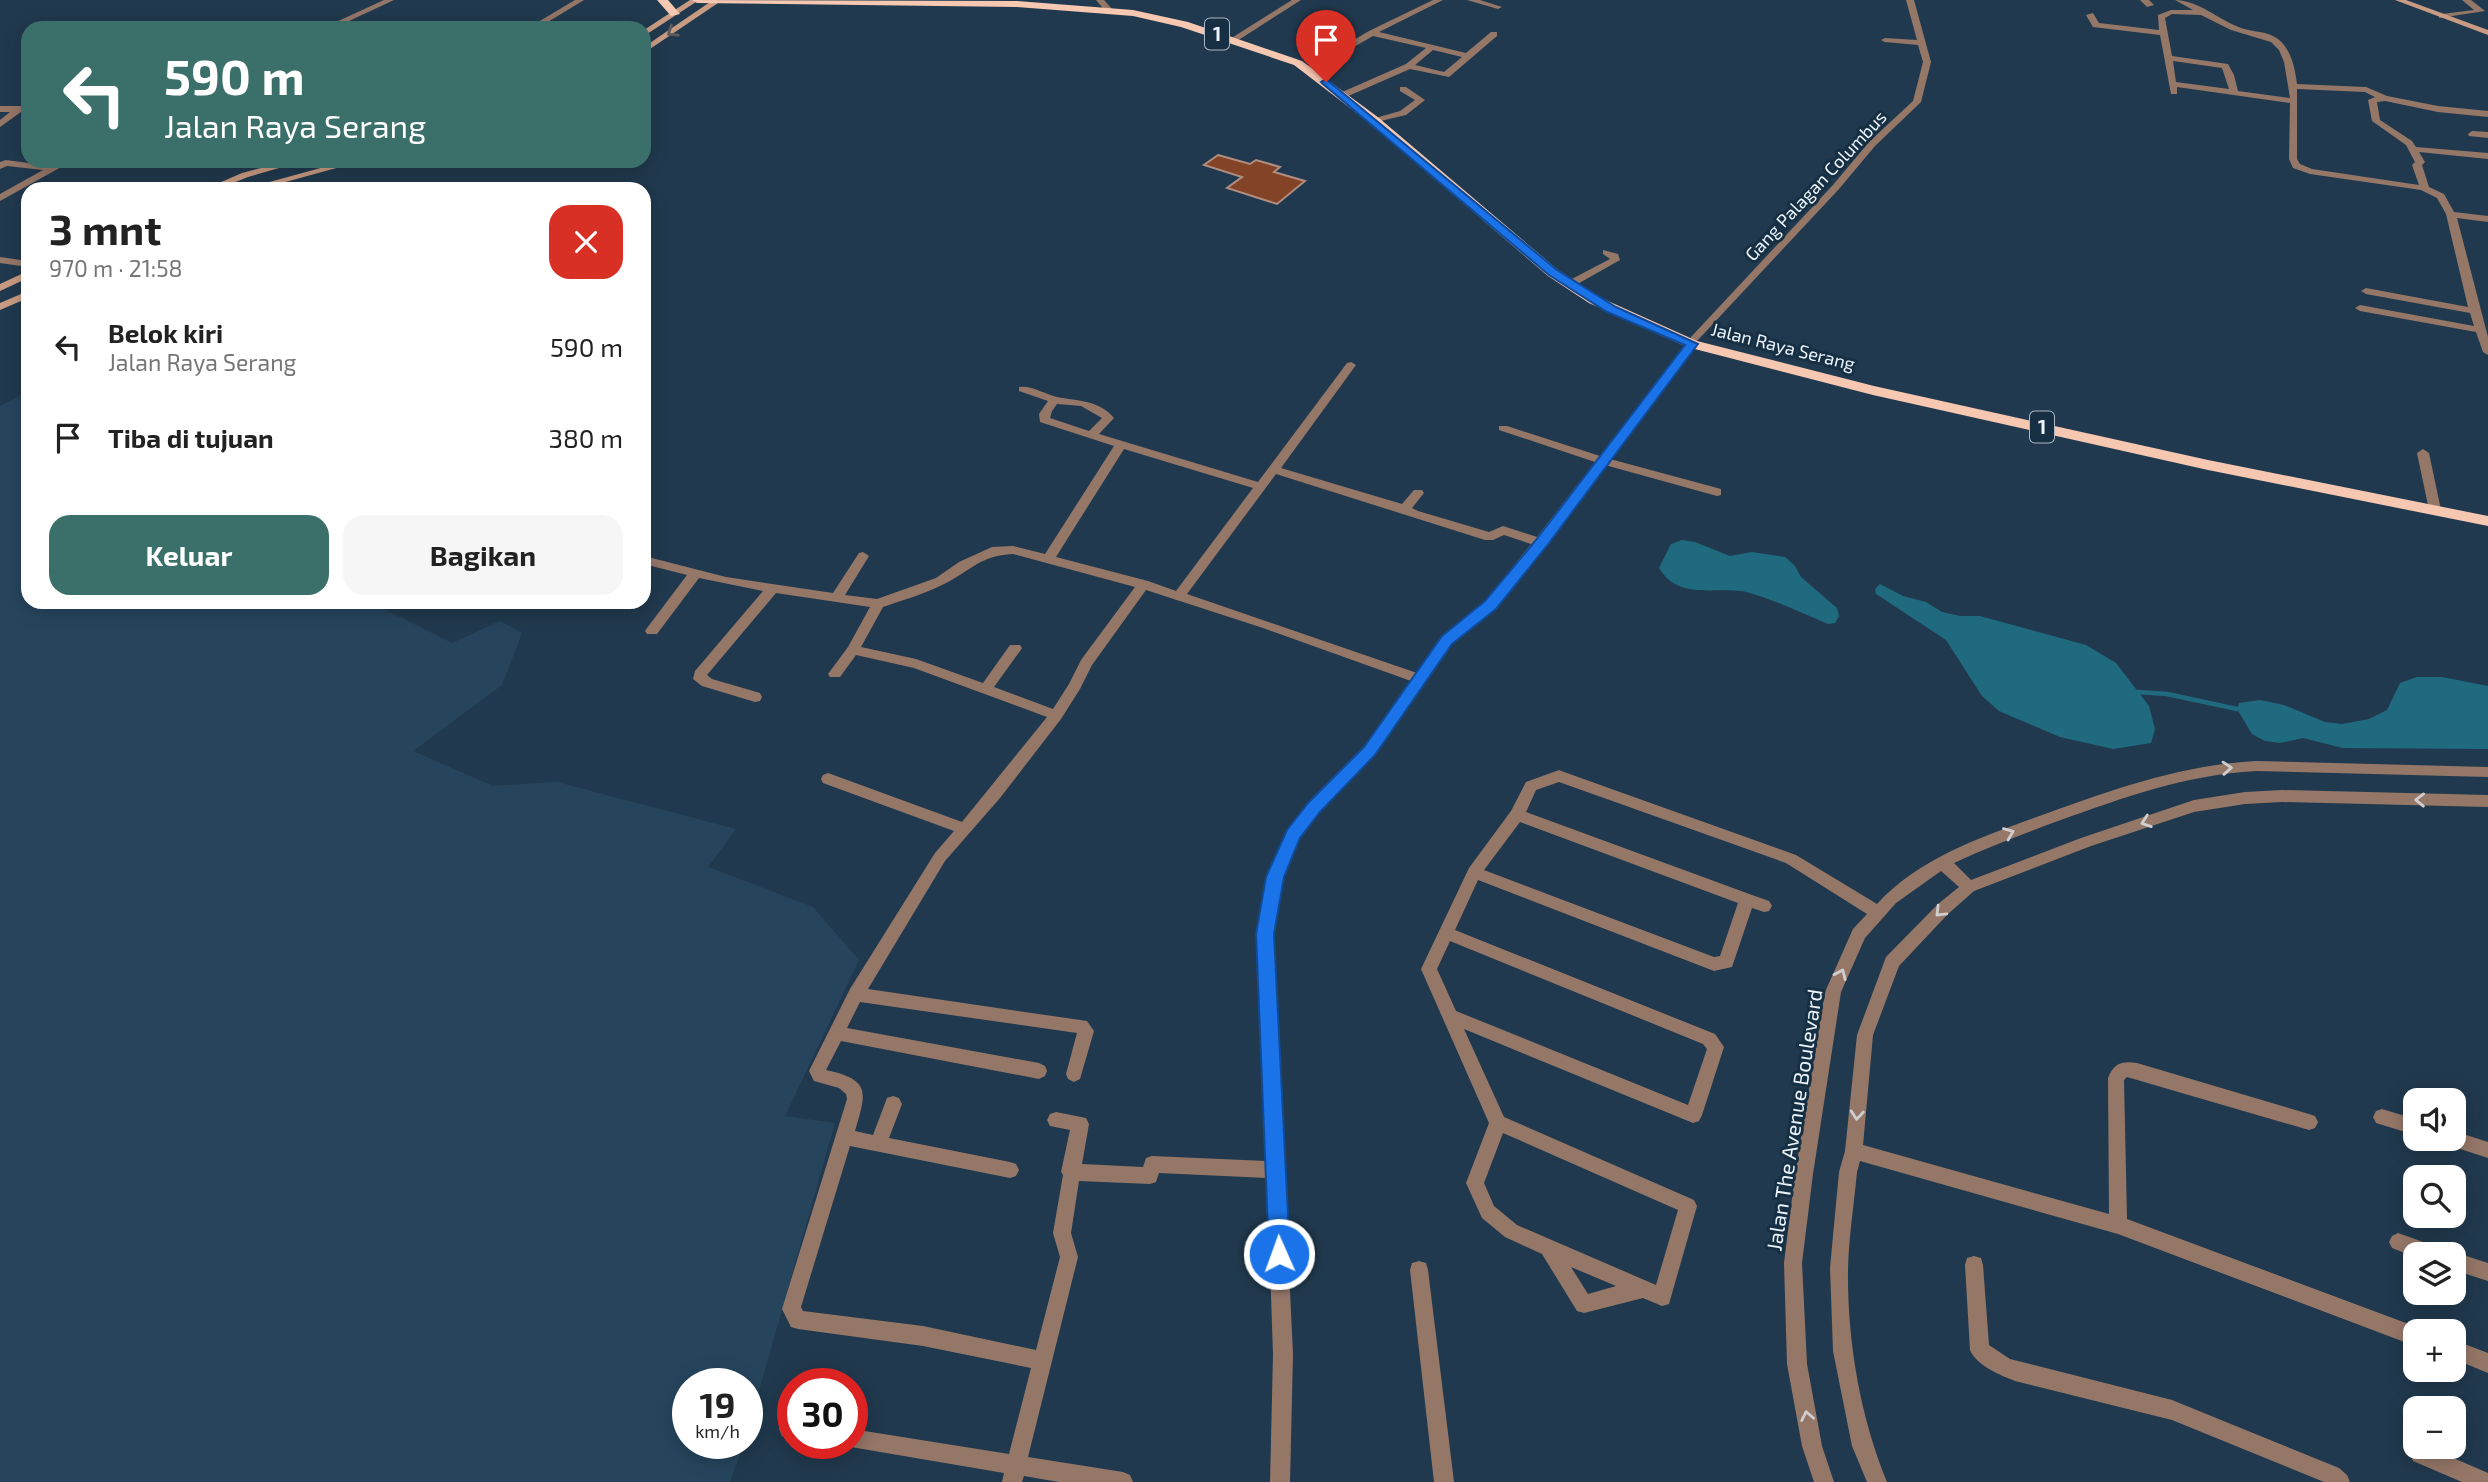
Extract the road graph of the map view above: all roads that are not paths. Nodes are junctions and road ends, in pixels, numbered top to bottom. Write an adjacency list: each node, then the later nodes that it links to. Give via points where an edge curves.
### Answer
1 (390, 0): 24 (street)
2 (580, 0): 25 (street)
3 (662, 0): 20 (highway)
4 (696, 0): 14 (highway, Jalan Raya Serang / 1); 20 (main road)
5 (873, 0): 15 (highway, Jalan Raya Serang / 1); 17 (highway, Jalan Raya Serang / 1)
6 (1100, 0): 17 (street)
7 (1297, 0): 31 (street)
8 (1439, 0): 27 (street)
9 (1471, 0): 16 (street)
10 (1910, 0): 33 (street, Gang Palagan Columbus)
11 (2179, 0): 19 (street)
12 (2399, 0): 23 (main road)
13 (2466, 0): 18 (street)
14 (717, 1): 15 (highway, Jalan Raya Serang / 1); 21 (main road)
15 (755, 3): 21 (highway)
16 (1498, 7)
17 (1109, 10): 31 (highway, Jalan Raya Serang / 1, via 1152,15)
18 (2484, 11): 23 (street)
19 (2204, 13): 28 (street, via 2163,14); 40 (street, via 2238,30 2274,40 2285,54)
20 (675, 14): 26 (main road)
21 (699, 14): 34 (main road, one-way to 34)
22 (2090, 15): 28 (street, via 2097,26)
23 (2442, 16): 29 (main road)
24 (343, 21)
25 (544, 21)
26 (651, 29)
27 (1372, 33): 35 (street); 39 (street)
28 (2165, 33): 37 (street)
29 (2488, 33)
30 (1494, 34): 36 (street)
31 (1234, 39): 39 (highway, Jalan Raya Serang / 1)
32 (1885, 40): 33 (street)
33 (1923, 43): 82 (street, Gang Palagan Columbus, via 1927,62 1917,102 1872,144)
34 (651, 46)
35 (1430, 48): 36 (street); 38 (street)
36 (1468, 56): 38 (street, via 1446,75)
37 (2170, 58): 42 (street, via 2225,66); 42 (street, via 2174,88)
38 (1409, 66): 43 (street)
39 (1307, 70): 43 (highway, Jalan Raya Serang / 1)
40 (2293, 86): 44 (street, via 2368,90); 45 (street)
41 (1403, 89): 50 (street, via 1421,100 1403,113)
42 (2234, 93): 45 (street)
43 (1343, 95): 50 (highway, Jalan Raya Serang / 1)
44 (2385, 98): 49 (street); 54 (street, via 2372,100 2376,121)
45 (2294, 101): 66 (street, via 2296,166)
46 (0, 109): 47 (street)
47 (21, 109)
48 (21, 111): 51 (street)
49 (2488, 114)
50 (1375, 121): 74 (highway, Jalan Raya Serang / 1)
51 (0, 124)
52 (2472, 134): 53 (street)
53 (2488, 135)
54 (2412, 149): 55 (street); 66 (street)
55 (2488, 156)
56 (21, 165): 57 (street)
57 (0, 166)
58 (45, 168): 61 (street)
59 (272, 168): 63 (main road)
60 (330, 168): 64 (main road)
61 (53, 169): 62 (street)
62 (29, 182)
63 (228, 182)
64 (276, 182)
65 (21, 187): 67 (street)
66 (2425, 188): 68 (street, via 2441,196)
67 (0, 198)
68 (2451, 214): 69 (street); 80 (street)
69 (2488, 219)
70 (1606, 252): 74 (street, via 1615,260)
71 (0, 260): 72 (street)
72 (21, 263)
73 (21, 278): 75 (main road)
74 (1570, 284): 82 (highway, Jalan Raya Serang / 1, via 1629,318)
75 (0, 288)
76 (2366, 291): 80 (street)
77 (21, 296): 78 (main road)
78 (0, 307)
79 (2360, 308): 81 (street)
80 (2474, 312): 81 (street)
81 (2480, 330): 83 (street)
82 (1694, 341): 91 (street, Gang Palagan Columbus); 93 (highway, Jalan Raya Serang / 1, via 1805,373)
83 (2488, 352)
84 (1351, 365): 92 (street)
85 (1023, 389): 86 (street)
86 (1056, 400): 88 (street, via 1044,420); 88 (street, via 1107,415)
87 (1503, 428): 91 (street)
88 (1090, 436): 89 (street)
89 (1120, 446): 94 (street); 103 (street)
90 (2423, 453): 98 (street)
91 (1602, 460): 95 (street); 101 (street, Gang Palagan Columbus)
92 (1275, 470): 94 (street); 97 (street)
93 (2279, 479): 98 (highway, Jalan Raya Serang / 1); 100 (highway, Jalan Raya Serang / 1, via 2327,496)
94 (1258, 486): 108 (street)
95 (1717, 492)
96 (1418, 494): 97 (street)
97 (1404, 509): 101 (street, via 1489,537 1503,530)
98 (2435, 510): 99 (highway, Jalan Raya Serang / 1)
99 (2488, 521)
100 (2488, 529)
101 (1541, 543): 115 (street, Gang Palagan Columbus, via 1490,605 1447,640)
102 (863, 556): 109 (street)
103 (1048, 559): 106 (street); 110 (street, via 1013,550 992,551 940,581)
104 (651, 563): 105 (street)
105 (696, 573): 107 (street); 111 (street)
106 (1144, 584): 108 (street); 118 (street, via 1086,663)
107 (774, 587): 109 (street); 117 (street, via 700,674 707,683)
108 (1181, 596): 115 (street)
109 (836, 597): 110 (street)
110 (878, 604): 113 (street)
111 (652, 631)
112 (1015, 648): 116 (street)
113 (853, 650): 114 (street); 116 (street, via 916,664)
114 (835, 674)
115 (1419, 679): 148 (street, Gang Palagan Columbus, via 1370,751 1293,834 1275,877 1265,934)
116 (986, 689): 118 (street)
117 (755, 697)
118 (1056, 715): 123 (street)
119 (2488, 772): 124 (street, Jalan The Avenue Boulevard, one-way to 119, via 2086,805 2180,775 2219,768)
120 (828, 779): 123 (street)
121 (2488, 801): 126 (street, one-way to 126, via 2282,796 2194,806)
122 (1517, 815): 125 (street); 127 (street); 129 (street, via 1531,786 1559,776 1790,859)
123 (965, 829): 131 (street, via 940,857)
124 (1942, 862): 126 (street); 129 (street, Jalan The Avenue Boulevard)
125 (1474, 872): 127 (street, via 1714,964 1726,962); 130 (street)
126 (1969, 887): 146 (street, one-way to 146, via 1892,962 1865,1035)
127 (1747, 899): 128 (street)
128 (1764, 906)
129 (1878, 914): 169 (street, Jalan The Avenue Boulevard, one-way to 129, via 1812,1446 1797,1364 1793,1262 1833,992 1859,934)
130 (1446, 933): 132 (street, via 1429,969); 132 (street, via 1709,1039 1716,1047 1693,1115)
131 (856, 994): 133 (street); 135 (street, via 1081,1026 1086,1031)
132 (1450, 1016): 141 (street)
133 (836, 1032): 134 (street); 142 (street, via 817,1071 856,1091)
134 (1039, 1071)
135 (1074, 1074)
136 (893, 1104): 144 (street)
137 (2382, 1117): 140 (street)
138 (1056, 1121): 149 (street, via 1080,1124)
139 (2309, 1122): 150 (street, via 2123,1069 2116,1078)
140 (2403, 1123)
141 (1498, 1124): 153 (street, via 1475,1183 1488,1212 1511,1231); 158 (street, via 1688,1206 1662,1297)
142 (844, 1137): 144 (street); 161 (street, via 791,1309 794,1317 923,1336)
143 (2466, 1143): 145 (street)
144 (877, 1144): 147 (street)
145 (2488, 1150)
146 (1854, 1151): 150 (street); 170 (street, via 1839,1268 1843,1351 1862,1446)
147 (1010, 1170)
148 (1276, 1170): 149 (street, via 1152,1164 1150,1176); 167 (street, Gang Palagan Columbus, via 1283,1354)
149 (1070, 1172): 161 (street, via 1062,1233 1069,1257)
150 (2118, 1225): 159 (street)
151 (2398, 1242): 152 (street)
152 (2403, 1244)
153 (1548, 1247): 158 (street); 158 (street, via 1584,1304)
154 (1974, 1265): 171 (street, via 1980,1350 2004,1367 2172,1410)
155 (2466, 1265): 157 (street)
156 (1419, 1270): 168 (street)
157 (2488, 1272)
158 (1643, 1289)
159 (2403, 1332)
160 (2466, 1355): 162 (street)
161 (1042, 1361): 165 (street)
162 (2488, 1363)
163 (868, 1443): 165 (street)
164 (2432, 1459): 172 (street)
165 (1014, 1475): 166 (street)
166 (1123, 1482)
167 (1279, 1482)
168 (1444, 1482)
169 (1824, 1482)
170 (1877, 1482)
171 (2340, 1482)
172 (2486, 1482)

